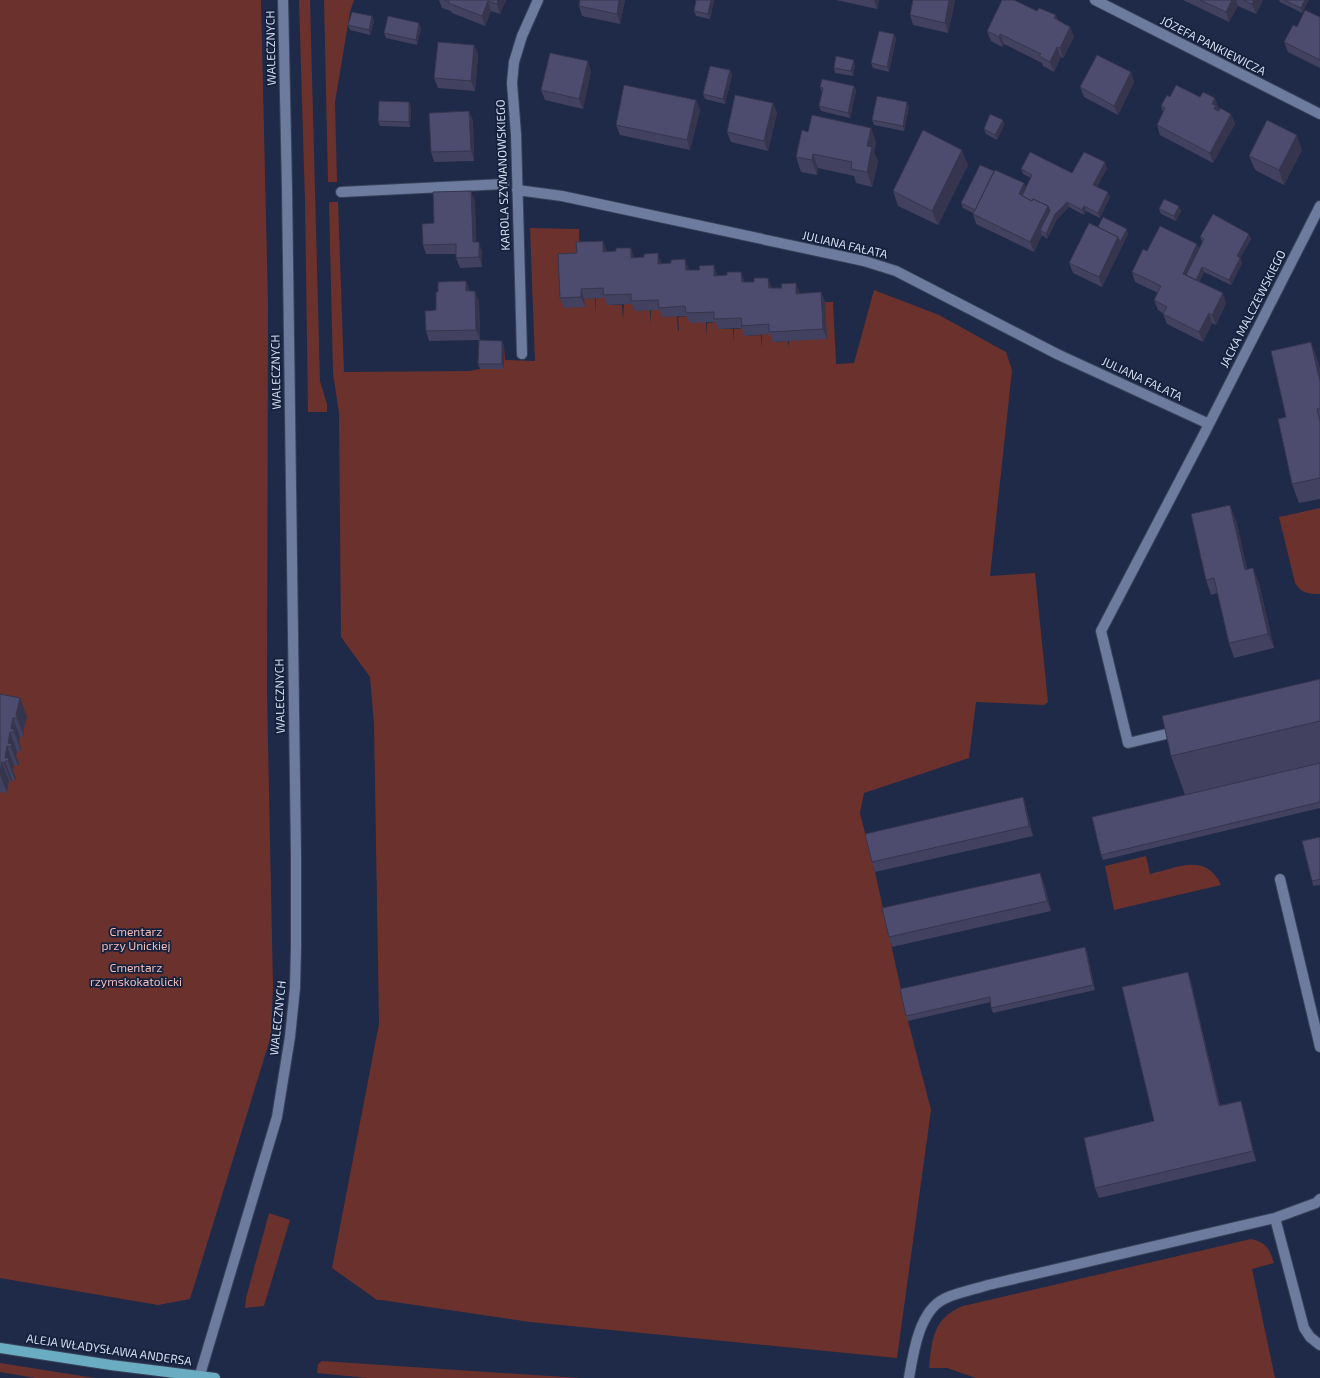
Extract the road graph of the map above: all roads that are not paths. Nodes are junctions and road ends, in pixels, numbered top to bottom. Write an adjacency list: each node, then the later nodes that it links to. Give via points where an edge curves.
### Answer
1 (283, 0): 18 (street, WALECZNYCH, via 296,856 295,988 277,1117)
2 (538, 0): 6 (street, KAROLA SZYMANOWSKIEGO, via 514,62 512,83)
3 (1095, 0): 4 (street, JÓZEFA PANKIEWICZA)
4 (1320, 114)
5 (504, 184): 7 (street)
6 (517, 190): 9 (street, KAROLA SZYMANOWSKIEGO); 10 (street, JULIANA FAŁATA, via 562,196 896,270 1057,354)
7 (341, 192)
8 (1320, 206): 10 (street, JACKA MALCZEWSKIEGO)
9 (522, 354)
10 (1209, 424): 11 (street, JACKA MALCZEWSKIEGO, via 1101,631 1128,743)
11 (1189, 729)
12 (1280, 879): 13 (street)
13 (1320, 1047)
14 (1320, 1199): 15 (street, via 1316,1203)
15 (1274, 1218): 16 (street, via 1304,1328 1310,1338); 20 (street, via 988,1285 944,1299 931,1311 921,1327)
16 (1320, 1345)
17 (0, 1348): 18 (main road, ALEJA WŁADYSŁAWA ANDERSA)
18 (199, 1377): 19 (main road, ALEJA WŁADYSŁAWA ANDERSA)
19 (215, 1378)
20 (908, 1378)

